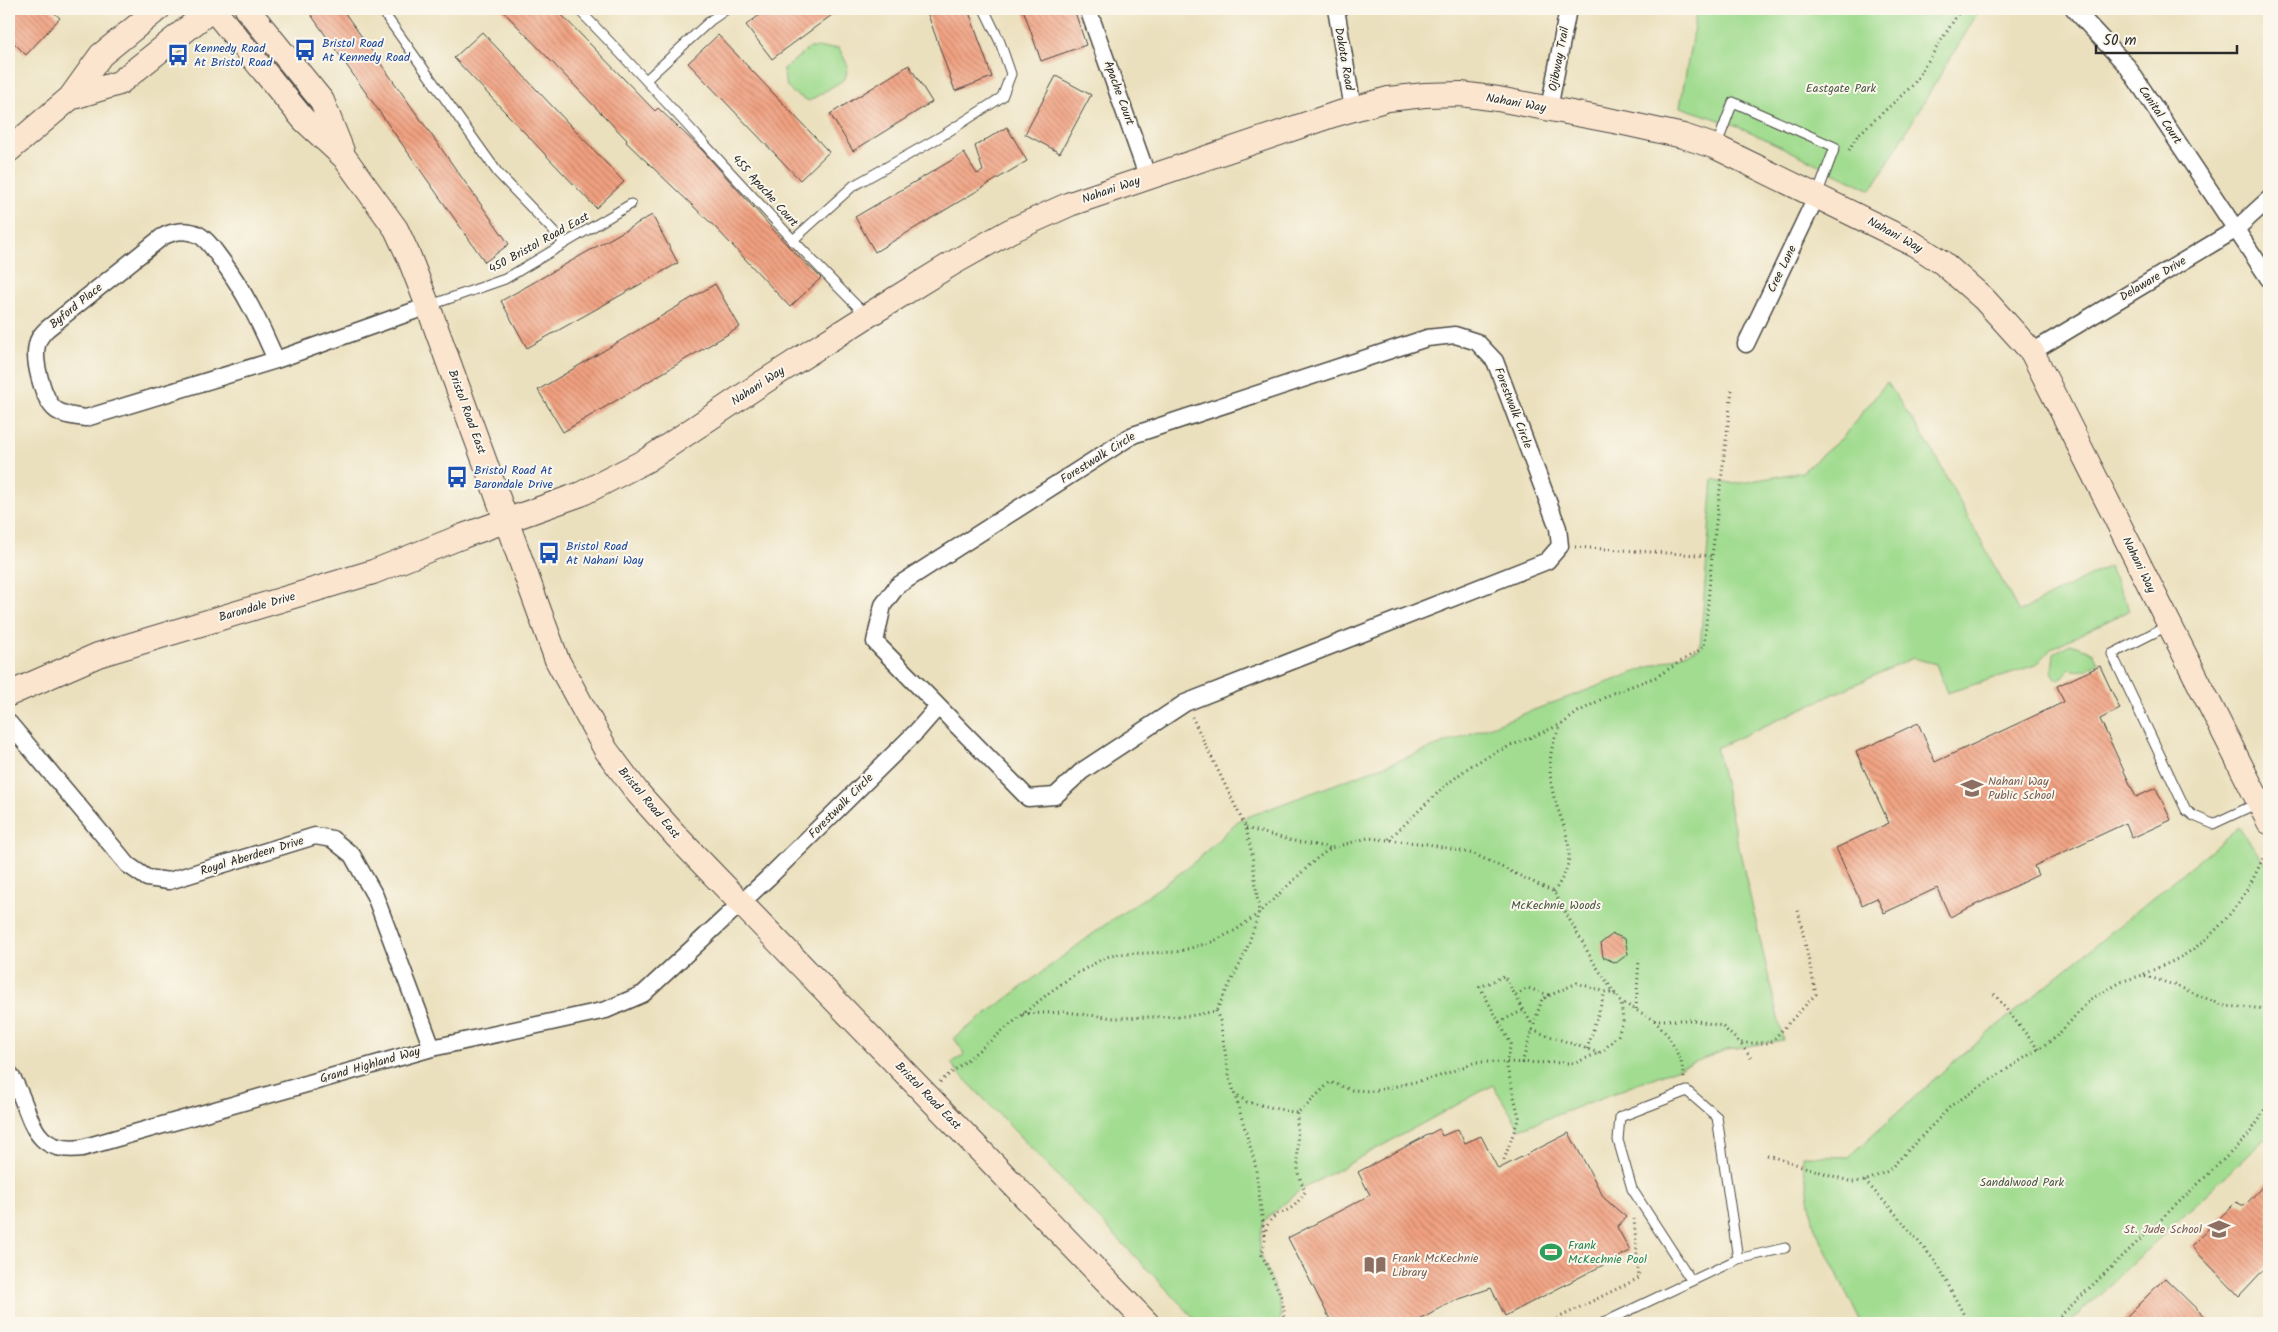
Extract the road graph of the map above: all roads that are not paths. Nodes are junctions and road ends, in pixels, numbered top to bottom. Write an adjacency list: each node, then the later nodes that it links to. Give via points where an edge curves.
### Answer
1 (158, 9): 13 (street, via 101,55)
2 (212, 9): 13 (street, via 119,83); 18 (street, Bristol Road East, via 304,120)
3 (246, 9): 18 (street, Bristol Road East, via 322,101)
4 (381, 9): 25 (lane, via 498,173)
5 (578, 9): 12 (lane, 455 Apache Court)
6 (727, 9): 12 (lane)
7 (984, 9): 24 (lane, via 1011,74 1002,97 940,137 853,186)
8 (1088, 9): 19 (street, Apache Court)
9 (1336, 9): 14 (street, Dakota Road)
10 (1568, 9): 15 (street, Ojibway Trail)
11 (2074, 9): 23 (street, Canital Court, via 2127,66)
12 (647, 79): 24 (lane, 455 Apache Court)
13 (70, 98): 17 (street)
14 (1353, 109): 15 (street, Nahani Way, via 1388,99 1452,94); 19 (street, Nahani Way)
15 (1549, 109): 16 (street, Nahani Way, via 1665,132)
16 (1716, 147): 20 (street, Nahani Way); 20 (lane, via 1734,102 1835,147)
17 (9, 150)
18 (344, 157): 27 (street, Bristol Road East, via 396,229)
19 (1148, 178): 28 (street, Nahani Way, via 1070,204 1010,231)
20 (1817, 195): 29 (street, Cree Lane); 30 (street, Nahani Way, via 1914,244 1943,263 1984,299)
21 (2269, 199): 23 (street, Delaware Drive)
22 (631, 204): 25 (lane, 450 Bristol Road East)
23 (2234, 230): 26 (street, Canital Court); 30 (street, Delaware Drive)
24 (792, 241): 28 (lane, 455 Apache Court)
25 (565, 243): 27 (lane, 450 Bristol Road East, via 505,279)
26 (2269, 280)
27 (428, 306): 31 (street, Byford Place); 32 (street, Bristol Road East)
28 (867, 316): 32 (street, Nahani Way, via 636,467 581,494)
29 (1746, 344)
30 (2032, 352): 33 (street, Nahani Way)
31 (276, 360): 31 (street, Byford Place, via 86,418 67,416 51,406 44,394 36,351 41,335 47,329 162,237 183,231 199,235 210,244 230,271 249,300)
32 (506, 521): 34 (street, Barondale Drive, via 372,572 98,655); 38 (street, Bristol Road East, via 557,660 606,750 663,822)
33 (2169, 625): 37 (street, Nahani Way); 37 (lane, via 2112,654 2186,810 2213,824)
34 (9, 694)
35 (938, 707): 35 (street, Forestwalk Circle, via 1028,798 1055,796 1082,771 1185,703 1546,560 1560,546 1558,528 1495,361 1477,342 1455,335 1427,338 1133,435 896,586 883,605 875,642); 38 (street, Forestwalk Circle)
36 (9, 723): 39 (street, Royal Aberdeen Drive, via 128,865 147,878 170,882 315,836 332,839 352,855 375,896)
37 (2264, 812)
38 (742, 903): 39 (street, Grand Highland Way, via 643,994 606,1010); 44 (street, Bristol Road East)
39 (432, 1048): 40 (street, Grand Highland Way, via 68,1150 42,1140)
40 (9, 1073)
41 (1785, 1248): 42 (lane)
42 (1738, 1259): 43 (lane); 43 (lane, via 1717,1117 1687,1091 1620,1117 1618,1140 1632,1189)
43 (1691, 1280): 45 (lane)
44 (1147, 1323)
45 (1603, 1323)

